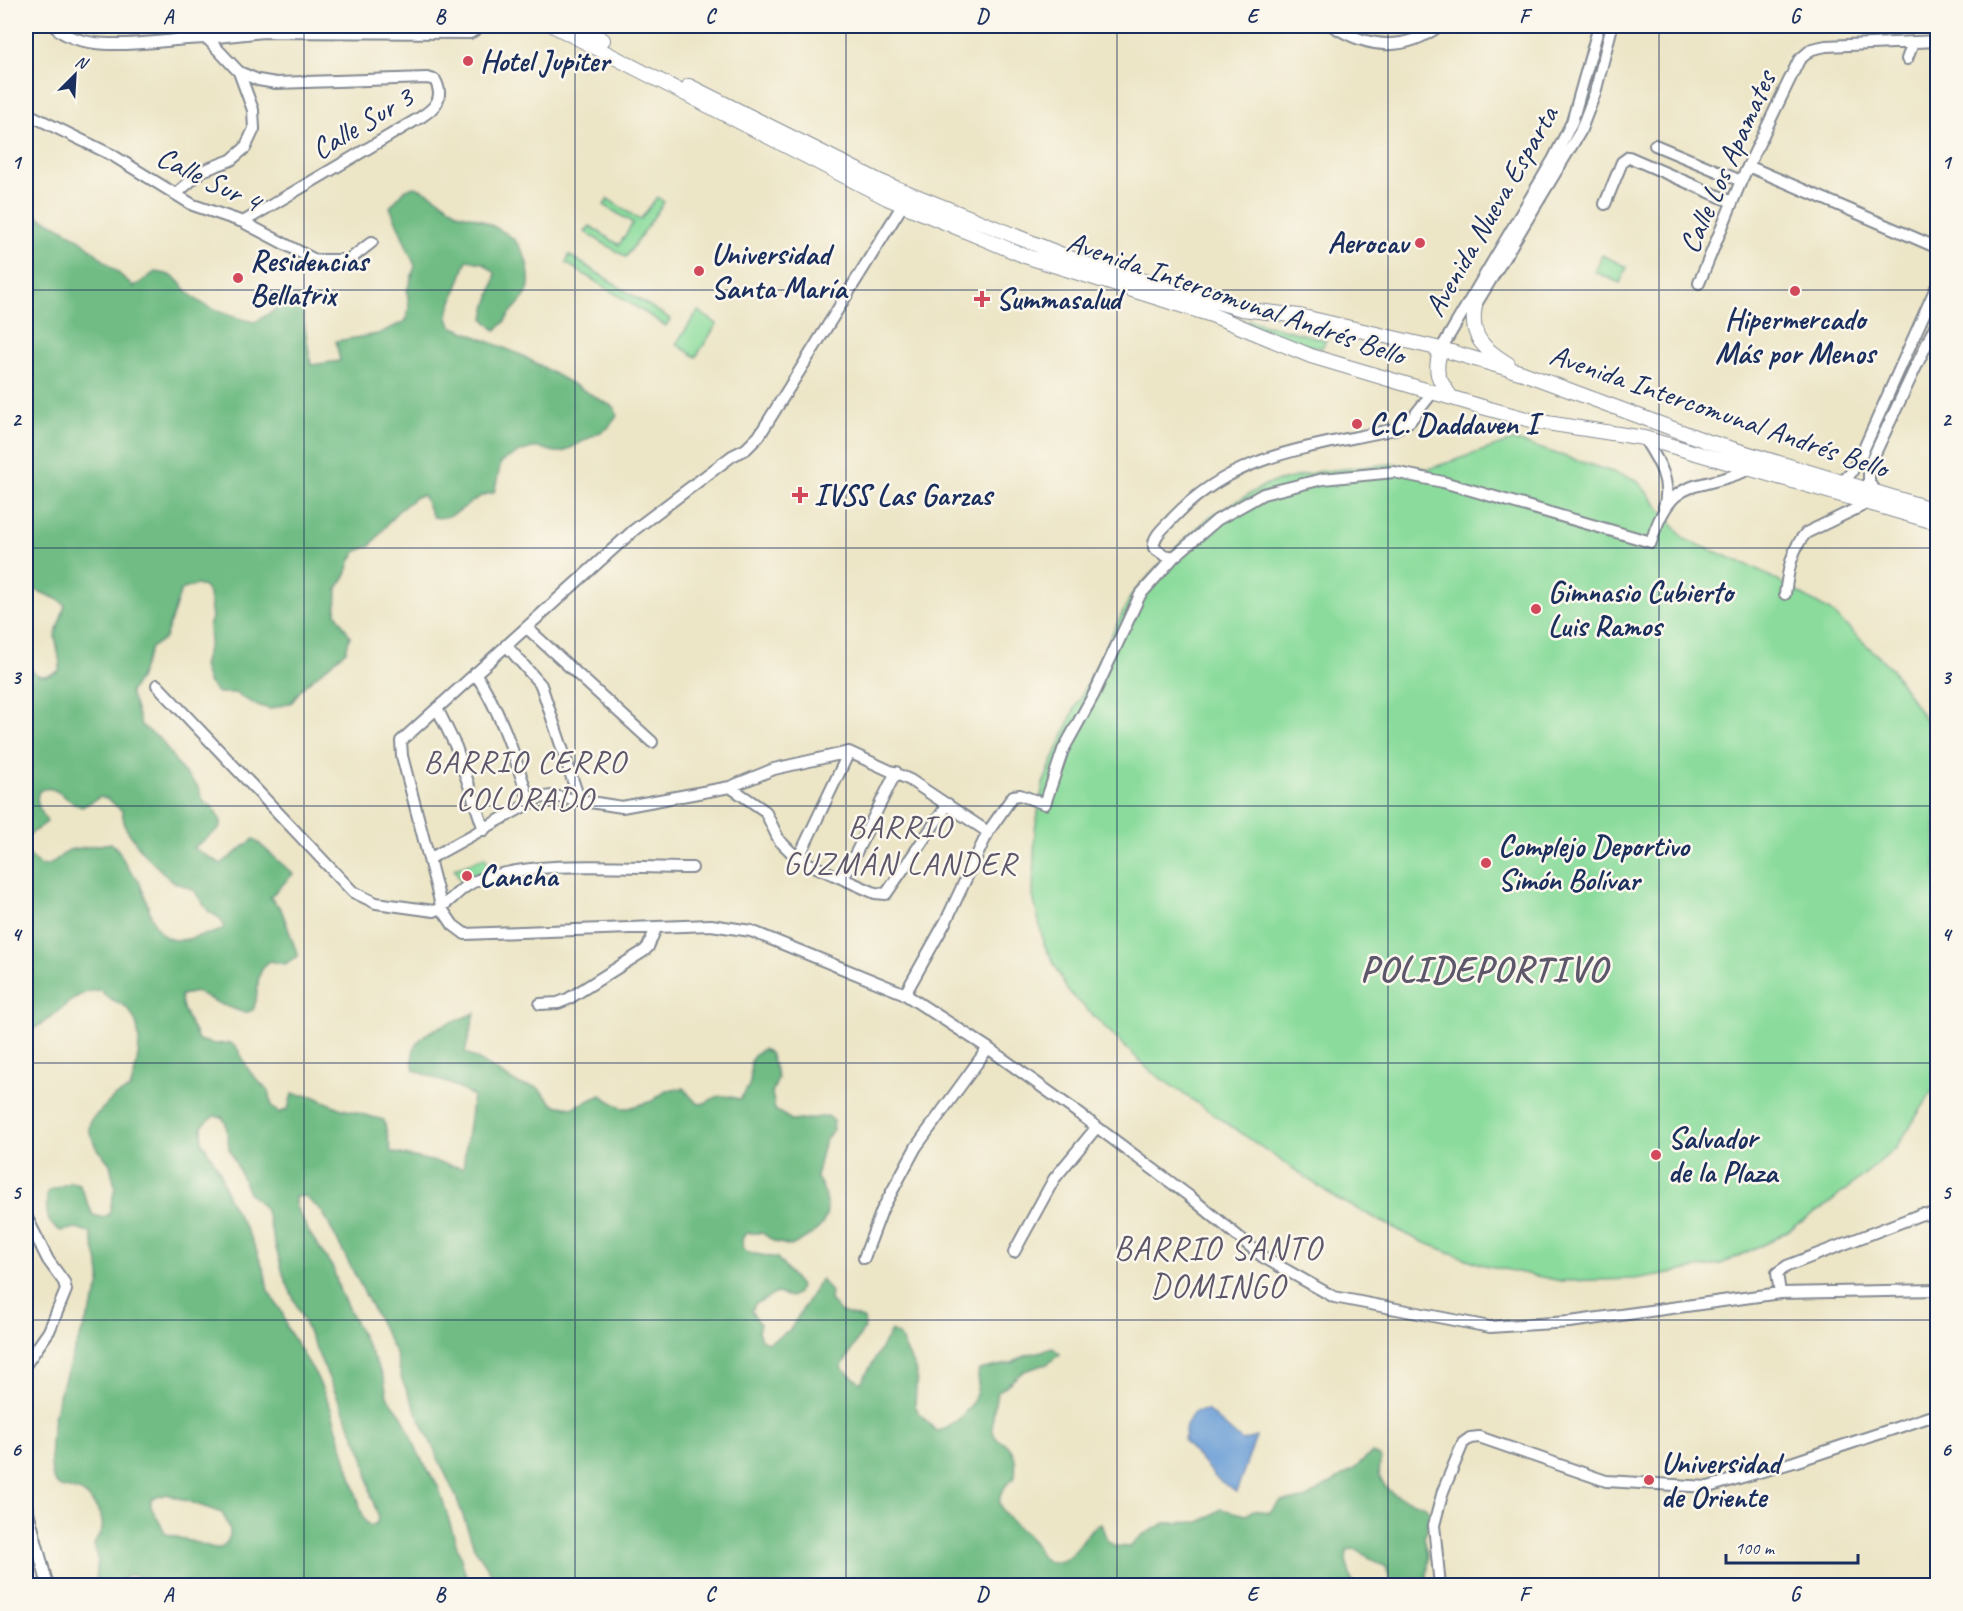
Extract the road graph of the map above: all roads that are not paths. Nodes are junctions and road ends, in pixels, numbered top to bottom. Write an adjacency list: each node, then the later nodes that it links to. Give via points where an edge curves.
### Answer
1 (54, 26): 9 (street, via 77,40 150,43)
2 (481, 26): 9 (street, via 470,33 264,32)
3 (554, 26): 21 (main road, Avenida Intercomunal Andrés Bello)
4 (578, 26): 29 (main road, Avenida Intercomunal Andrés Bello, via 881,182 1085,264 1242,309 1299,316)
5 (1333, 26): 6 (street, via 1354,39 1378,44 1418,38)
6 (1439, 26)
7 (1599, 26): 29 (street, Avenida Nueva Esparta, via 1567,132)
8 (1612, 26): 27 (street, Avenida Nueva Esparta, via 1595,93 1580,132)
9 (207, 38): 13 (street)
10 (1938, 41): 11 (street, Calle Los Apamates)
11 (1913, 43): 12 (street); 16 (street, Calle Los Apamates, via 1826,46 1812,50 1799,60)
12 (1907, 59)
13 (239, 72): 18 (street, via 253,110 254,129 245,148 231,160 202,171); 22 (street, Calle Sur 3, via 276,83 427,78 435,81 439,97 436,108)
14 (26, 113): 18 (street, Calle Sur 4, via 112,155)
15 (1655, 145): 17 (street)
16 (1748, 166): 17 (street, Calle Los Apamates); 24 (street)
17 (1741, 181): 19 (street, Calle Los Apamates)
18 (176, 194): 22 (street, Calle Sur 4, via 193,205)
19 (1732, 202): 20 (street, via 1629,157 1622,162); 25 (street, Calle Los Apamates)
20 (1605, 204)
21 (902, 206): 31 (main road, Avenida Intercomunal Andrés Bello, via 1025,256 1212,315 1311,356); 42 (street, via 759,436 634,530)
22 (243, 222): 23 (street, Calle Sur 4, via 325,262 349,260)
23 (372, 242)
24 (1938, 248)
25 (1699, 283)
26 (1938, 283): 35 (street, via 1862,453)
27 (1475, 306): 30 (main road, via 1476,338 1485,350)
28 (1938, 320): 36 (street, via 1869,466)
29 (1441, 350): 30 (main road, Avenida Intercomunal Andrés Bello); 32 (main road, via 1435,365 1440,382)
30 (1523, 373): 35 (main road, Avenida Intercomunal Andrés Bello, via 1675,431)
31 (1432, 392): 32 (main road, Avenida Intercomunal Andrés Bello); 40 (street, via 1410,421 1395,429 1272,456 1214,482 1185,505 1153,542 1159,553)
32 (1451, 397): 33 (main road, Avenida Intercomunal Andrés Bello, via 1534,422)
33 (1644, 438): 34 (main road, Avenida Intercomunal Andrés Bello); 37 (street, via 1667,482)
34 (1750, 469): 36 (main road, Avenida Intercomunal Andrés Bello); 37 (street, via 1688,486)
35 (1842, 482): 36 (main road, Avenida Intercomunal Andrés Bello)
36 (1871, 497): 38 (main road, Avenida Intercomunal Andrés Bello); 39 (main road, Avenida Intercomunal Andrés Bello); 41 (street, via 1806,533 1800,540)
37 (1664, 507): 40 (street, via 1651,542 1413,475 1360,474 1323,478 1263,494 1217,520)
38 (1938, 511)
39 (1938, 523)
40 (1174, 557): 55 (street, via 1140,595 1062,750 1045,804 1013,796)
41 (1785, 594)
42 (527, 628): 43 (street); 47 (street)
43 (506, 645): 44 (street); 51 (street, via 541,685)
44 (475, 673): 46 (street); 52 (street, via 504,724)
45 (157, 685): 60 (street, via 353,892 376,903 425,912)
46 (437, 708): 54 (street, via 456,747); 56 (street, via 405,735 400,748)
47 (652, 742)
48 (849, 752): 49 (street); 50 (street, via 774,769); 57 (street)
49 (896, 772): 53 (street); 59 (street)
50 (730, 787): 51 (street, via 622,807); 57 (street, via 765,811 779,840)
51 (579, 800): 52 (street, via 552,796)
52 (530, 803): 54 (street)
53 (948, 804): 55 (street); 59 (street, via 886,894)
54 (484, 830): 56 (street)
55 (988, 832): 62 (street, via 946,921)
56 (429, 859): 60 (street)
57 (798, 859): 59 (street)
58 (692, 868): 60 (street, via 534,868 502,873 453,894)
59 (843, 879)
60 (442, 909): 61 (street, via 465,934)
61 (656, 928): 62 (street, via 711,925 751,931); 63 (street, via 644,951 568,999 558,1004)
62 (905, 994): 64 (street)
63 (540, 1004)
64 (988, 1048): 65 (street); 69 (street, via 916,1147 882,1210)
65 (1096, 1128): 68 (street, via 1054,1179); 71 (street, via 1190,1196 1263,1257 1334,1297 1490,1327 1570,1322)
66 (26, 1216): 72 (street, via 66,1290 49,1330)
67 (1938, 1216): 71 (street, via 1922,1215 1787,1266 1778,1273)
68 (1014, 1252)
69 (864, 1258)
70 (1938, 1290): 71 (street)
71 (1780, 1293)
72 (26, 1364)
73 (1938, 1414): 76 (street, via 1708,1486 1606,1481 1479,1437 1470,1438 1463,1443 1437,1510 1434,1525)
74 (26, 1504): 75 (street)
75 (48, 1586)
76 (1440, 1586)

